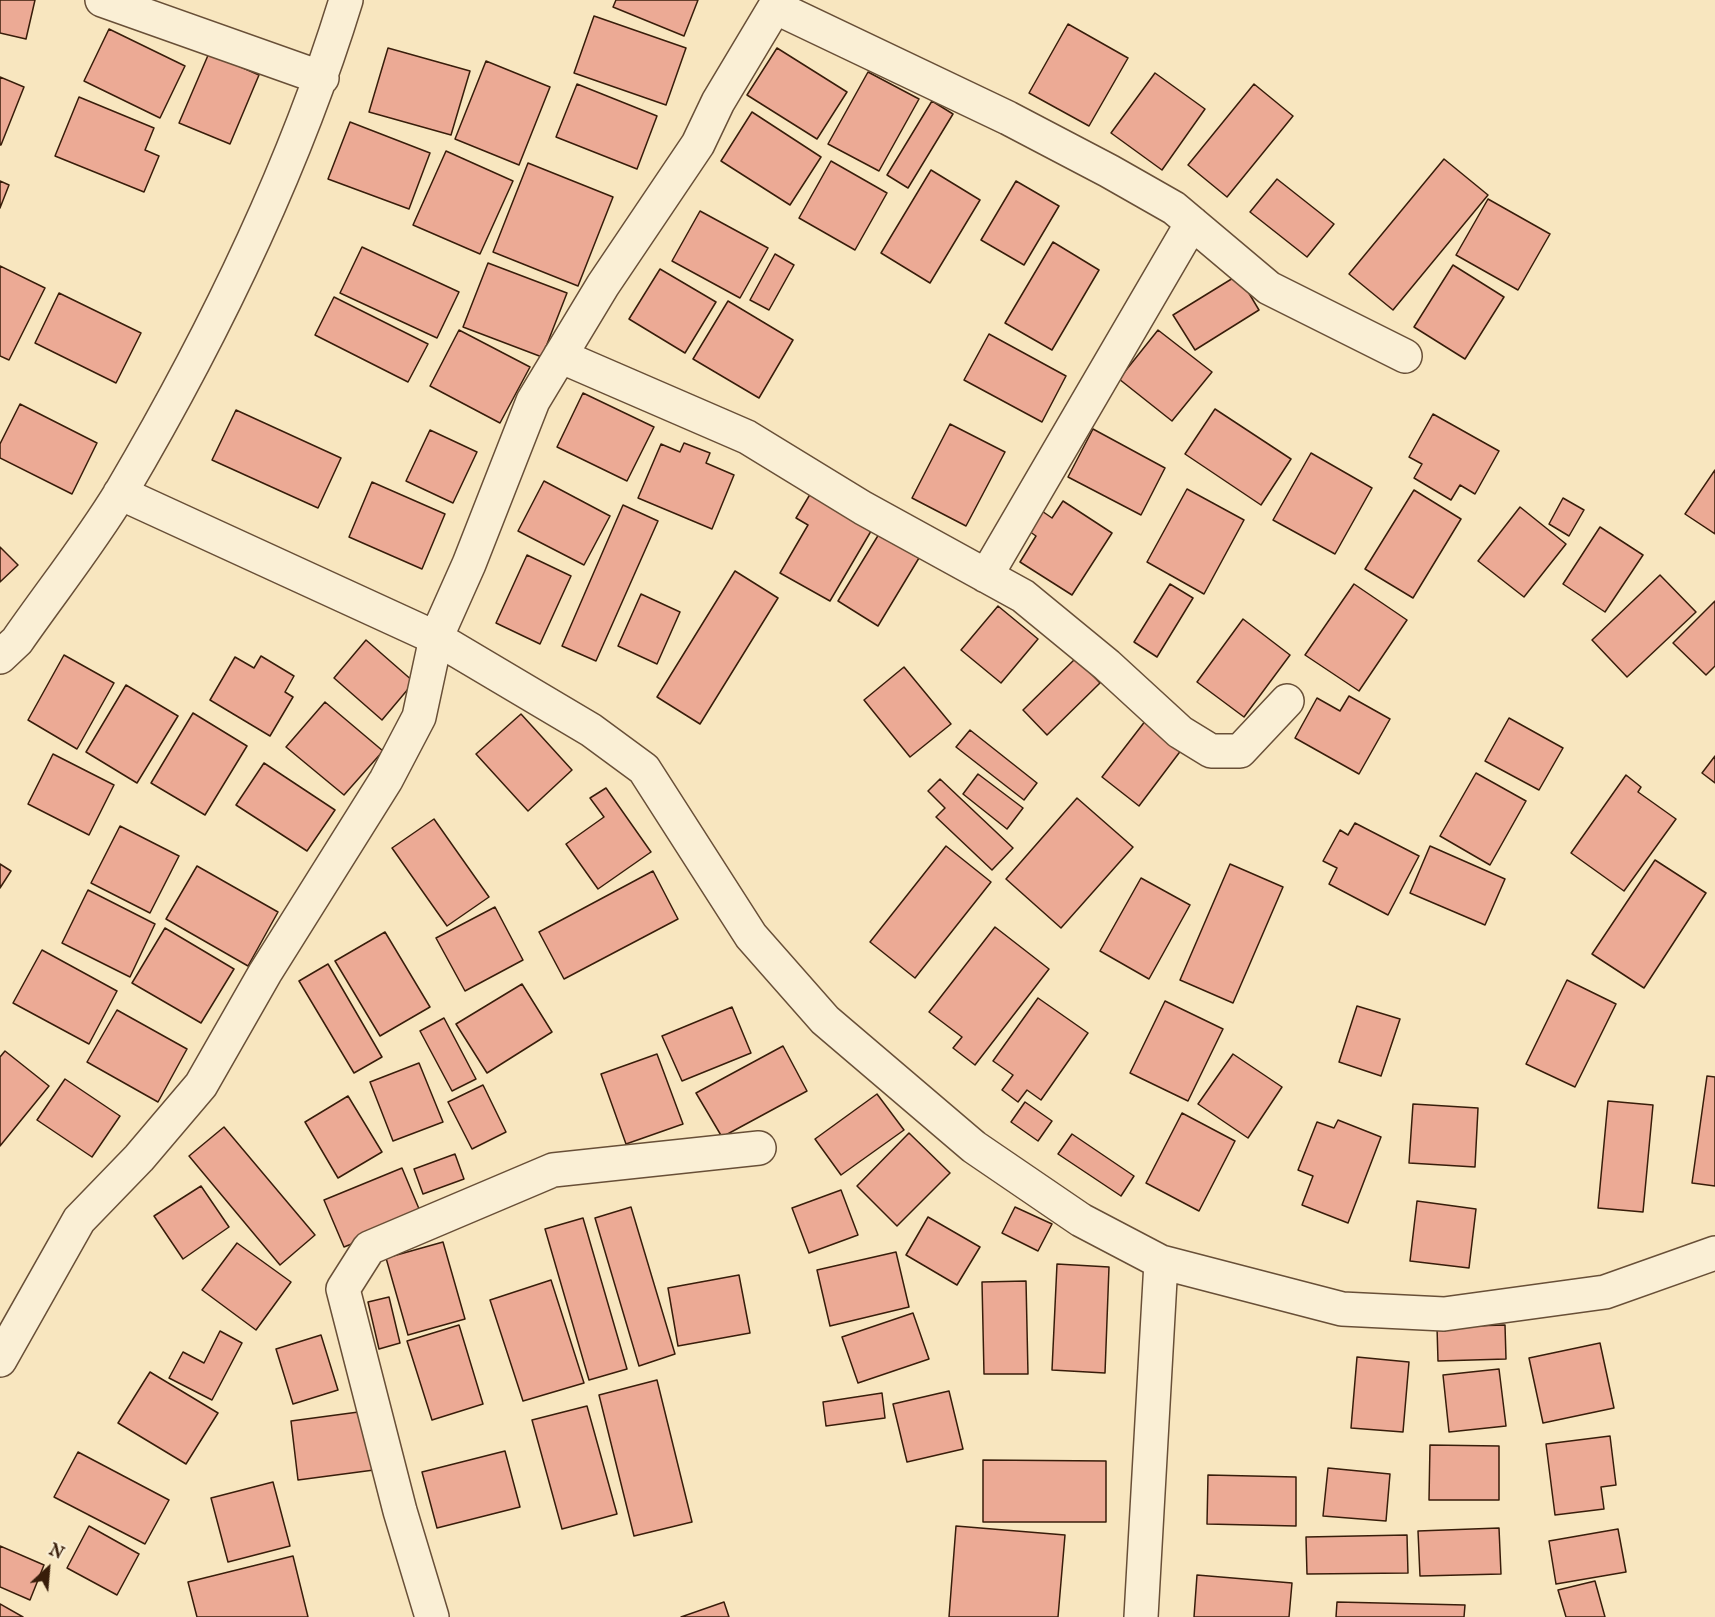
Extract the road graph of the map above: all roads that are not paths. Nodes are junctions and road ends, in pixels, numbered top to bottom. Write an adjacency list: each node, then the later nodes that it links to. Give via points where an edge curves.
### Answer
1 (102, 0): 4 (street)
2 (346, 0): 4 (street)
3 (777, 3): 5 (street, via 1069,150 1174,208); 6 (street, via 718,102 698,144)
4 (322, 78): 8 (street, via 259,232)
5 (1192, 223): 7 (street, via 1269,288); 9 (street)
6 (560, 356): 9 (street, via 747,437 863,508); 10 (street, via 532,401)
7 (1405, 356)
8 (120, 493): 10 (street); 11 (street, via 17,641)
9 (986, 576): 12 (street, via 1023,596 1180,732 1211,750 1240,752)
10 (436, 638): 15 (street, via 591,730 644,769 752,936 825,1020 974,1147 1081,1220); 16 (street, via 419,717 386,780 265,973 201,1085 79,1220)
11 (0, 657)
12 (1287, 700)
13 (759, 1148): 17 (street, via 553,1170 369,1248 343,1289 400,1511)
14 (1715, 1253): 15 (street, via 1605,1292 1444,1314 1342,1309)
15 (1161, 1262): 18 (street)
16 (0, 1360)
17 (432, 1617)
18 (1141, 1617)

